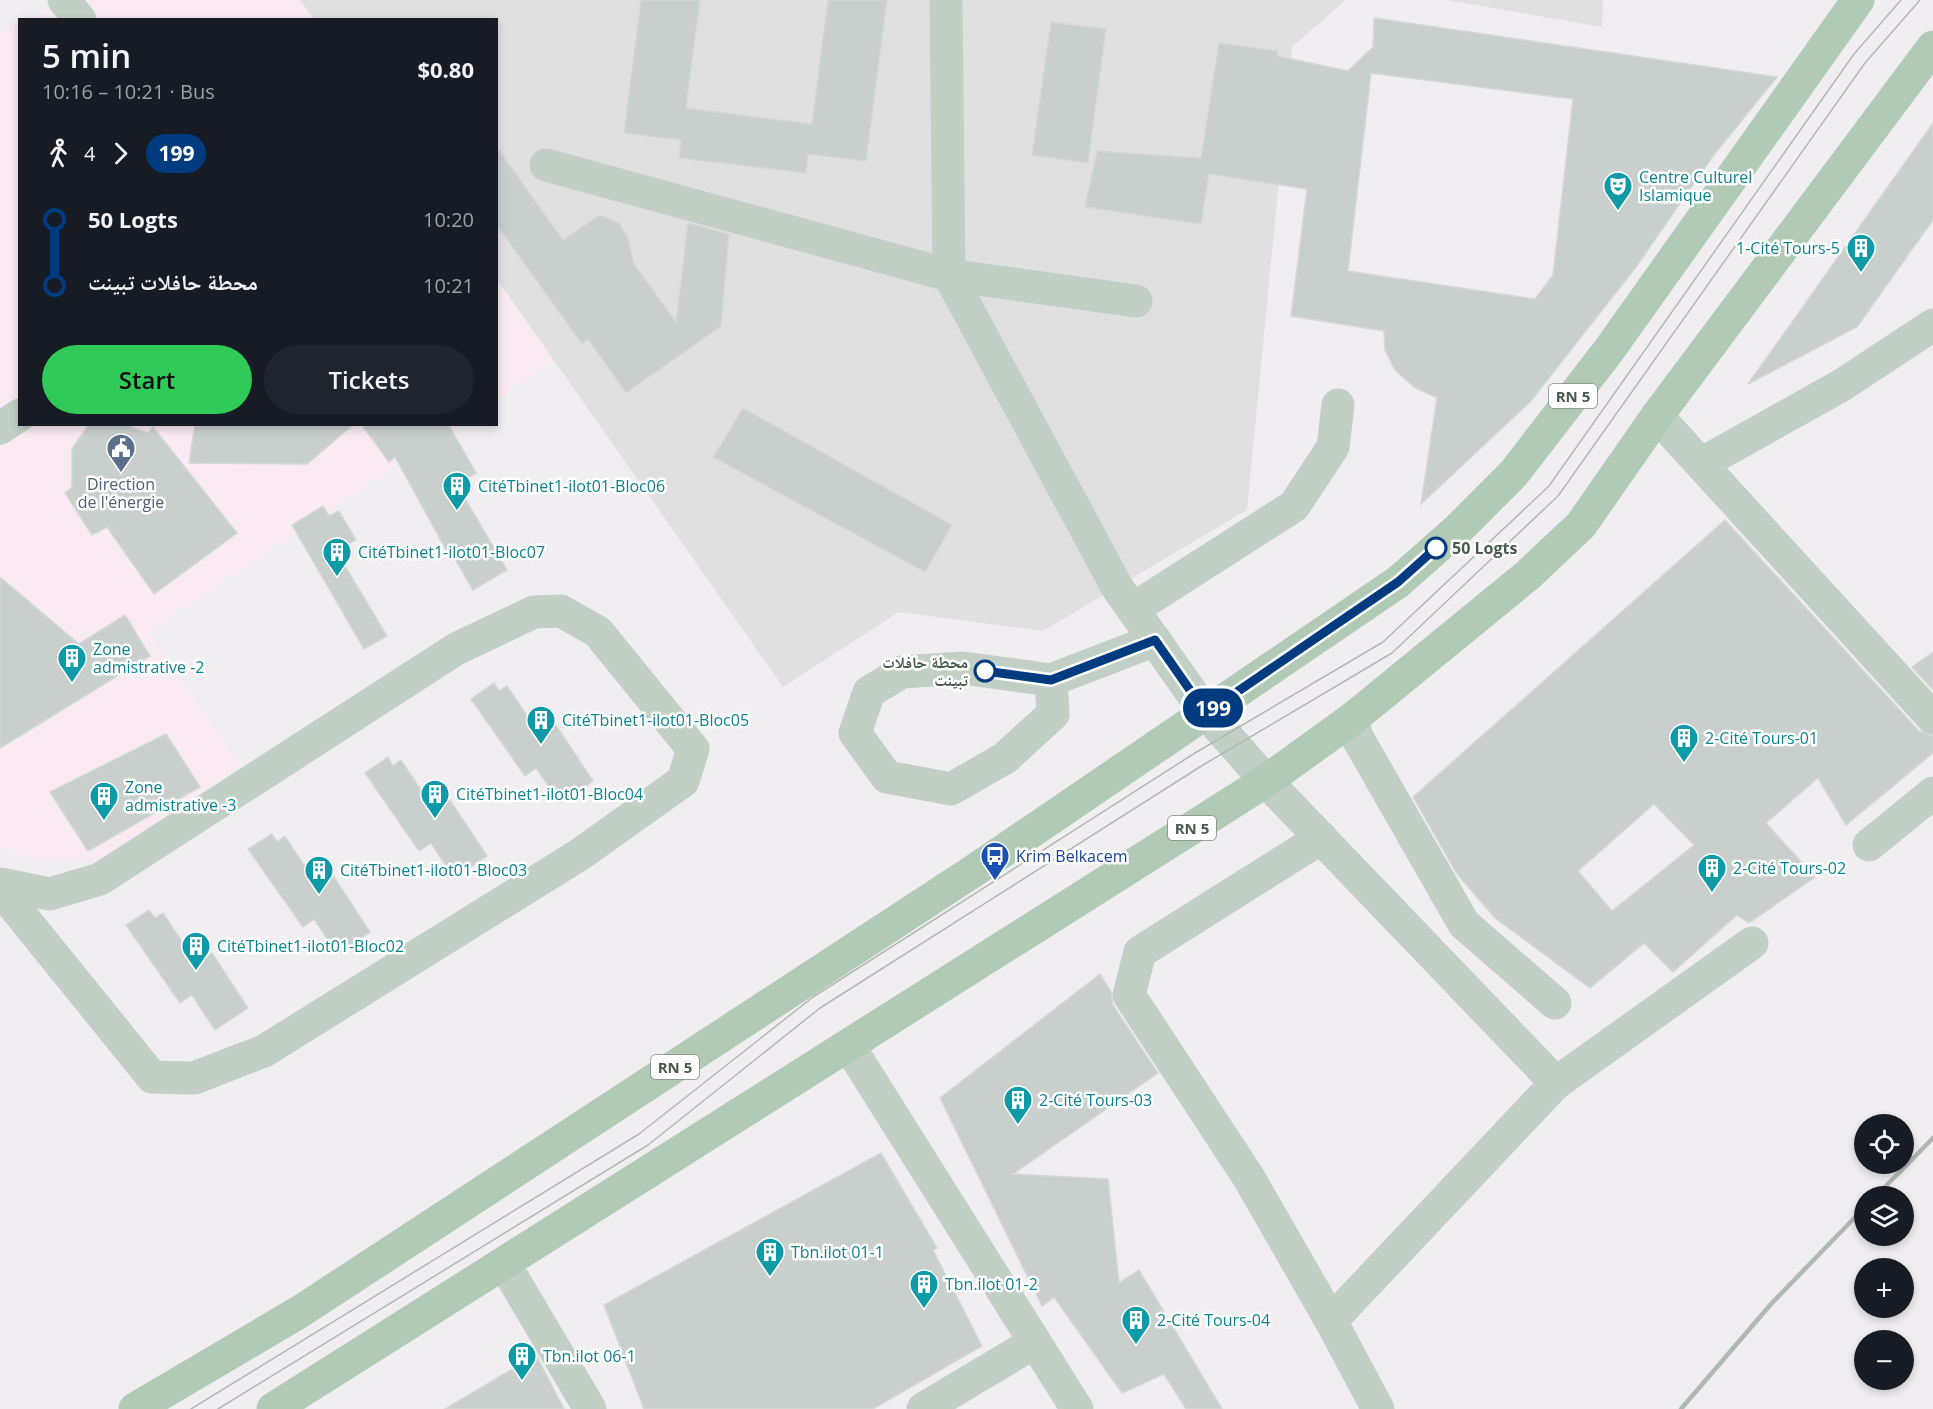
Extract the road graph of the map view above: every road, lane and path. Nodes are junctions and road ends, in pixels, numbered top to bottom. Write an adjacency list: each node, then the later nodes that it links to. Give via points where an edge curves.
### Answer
1 (63, 0): 4 (street)
2 (946, 0): 7 (street)
3 (1858, 0): 18 (main road, RN 5, via 1609,350 1514,473 1398,582)
4 (78, 18)
5 (1933, 47): 12 (main road, RN 5)
6 (546, 165): 7 (street)
7 (948, 275): 8 (street); 15 (street, via 1117,587)
8 (1136, 301)
9 (1933, 325): 14 (street, via 1842,385)
10 (1338, 405): 15 (street, via 1334,447 1294,506)
11 (18, 416): 13 (street)
12 (1657, 416): 14 (street); 20 (main road, RN 5, via 1581,525 1528,574)
13 (0, 428)
14 (1701, 464): 19 (street)
15 (1133, 609): 16 (street)
16 (1155, 640): 17 (street); 18 (street)
17 (1051, 680): 17 (street, via 963,668 902,672 869,692 855,733 887,777 951,789 1005,758 1053,714)
18 (1206, 713): 21 (street); 34 (main road, RN 5, via 966,876 301,1311)
19 (1933, 718)
20 (1352, 719): 21 (main road, RN 5); 28 (street, via 1357,737 1464,924)
21 (1266, 781): 23 (street); 29 (main road, RN 5)
22 (1933, 793): 24 (street)
23 (1321, 838): 30 (street); 32 (street, via 1140,952 1129,995 1249,1178)
24 (1869, 845)
25 (0, 884): 26 (street, via 50,894 100,879 456,648 534,612 561,611 598,632 693,749 683,781 579,855 264,1051 194,1078 152,1077)
26 (0, 889)
27 (1752, 943): 30 (street)
28 (1555, 1003)
29 (849, 1046): 31 (main road, RN 5); 33 (street)
30 (1556, 1083): 32 (street)
31 (505, 1264): 35 (main road, RN 5); 36 (street)
32 (1331, 1321): 39 (street)
33 (1035, 1342): 37 (street); 38 (street)
34 (135, 1409)
35 (273, 1409)
36 (590, 1409)
37 (923, 1409)
38 (1077, 1409)
39 (1378, 1409)

